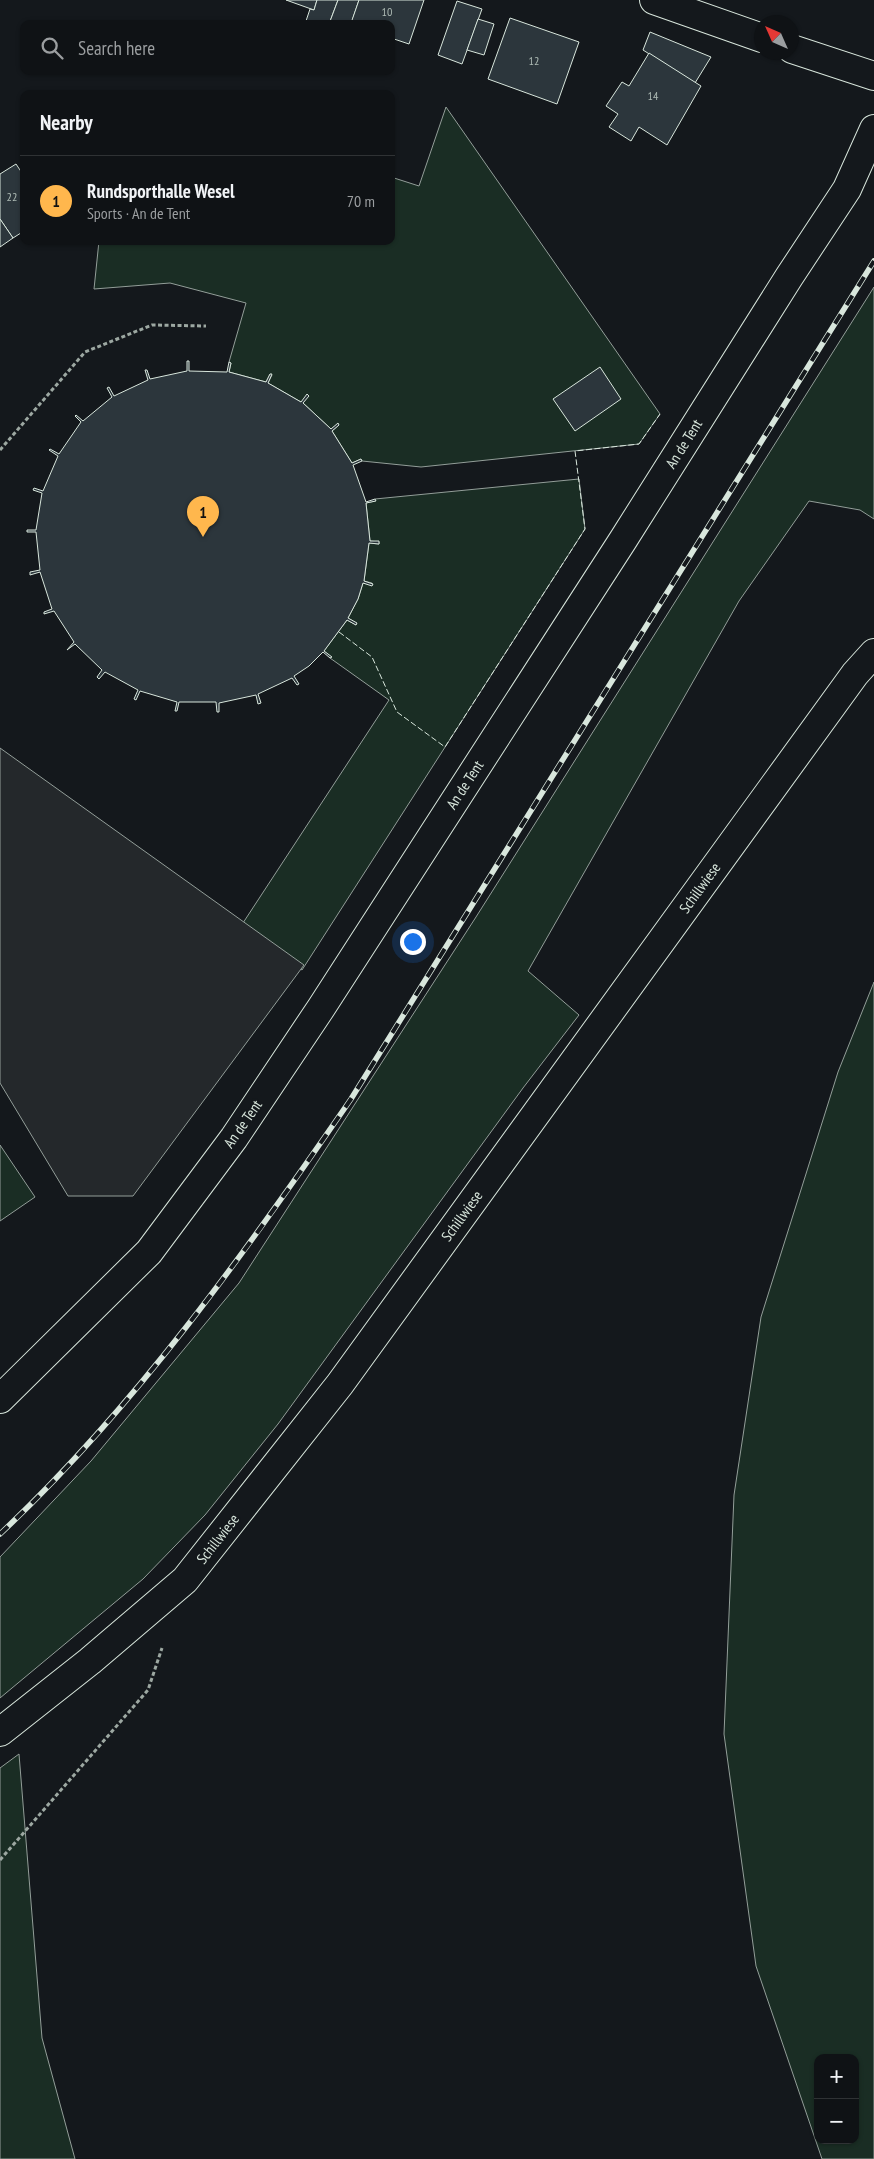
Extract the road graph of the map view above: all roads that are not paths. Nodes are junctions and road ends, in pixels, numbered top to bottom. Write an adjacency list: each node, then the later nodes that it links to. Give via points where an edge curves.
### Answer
1 (654, 0): 2 (street)
2 (754, 35)
3 (799, 51): 4 (street)
4 (874, 76)
5 (874, 129): 7 (street, An de Tent, via 847,190 234,1138 149,1252)
6 (874, 653): 8 (street, Schillwiese, via 855,674 340,1384 185,1580)
7 (0, 1399)
8 (0, 1732)

